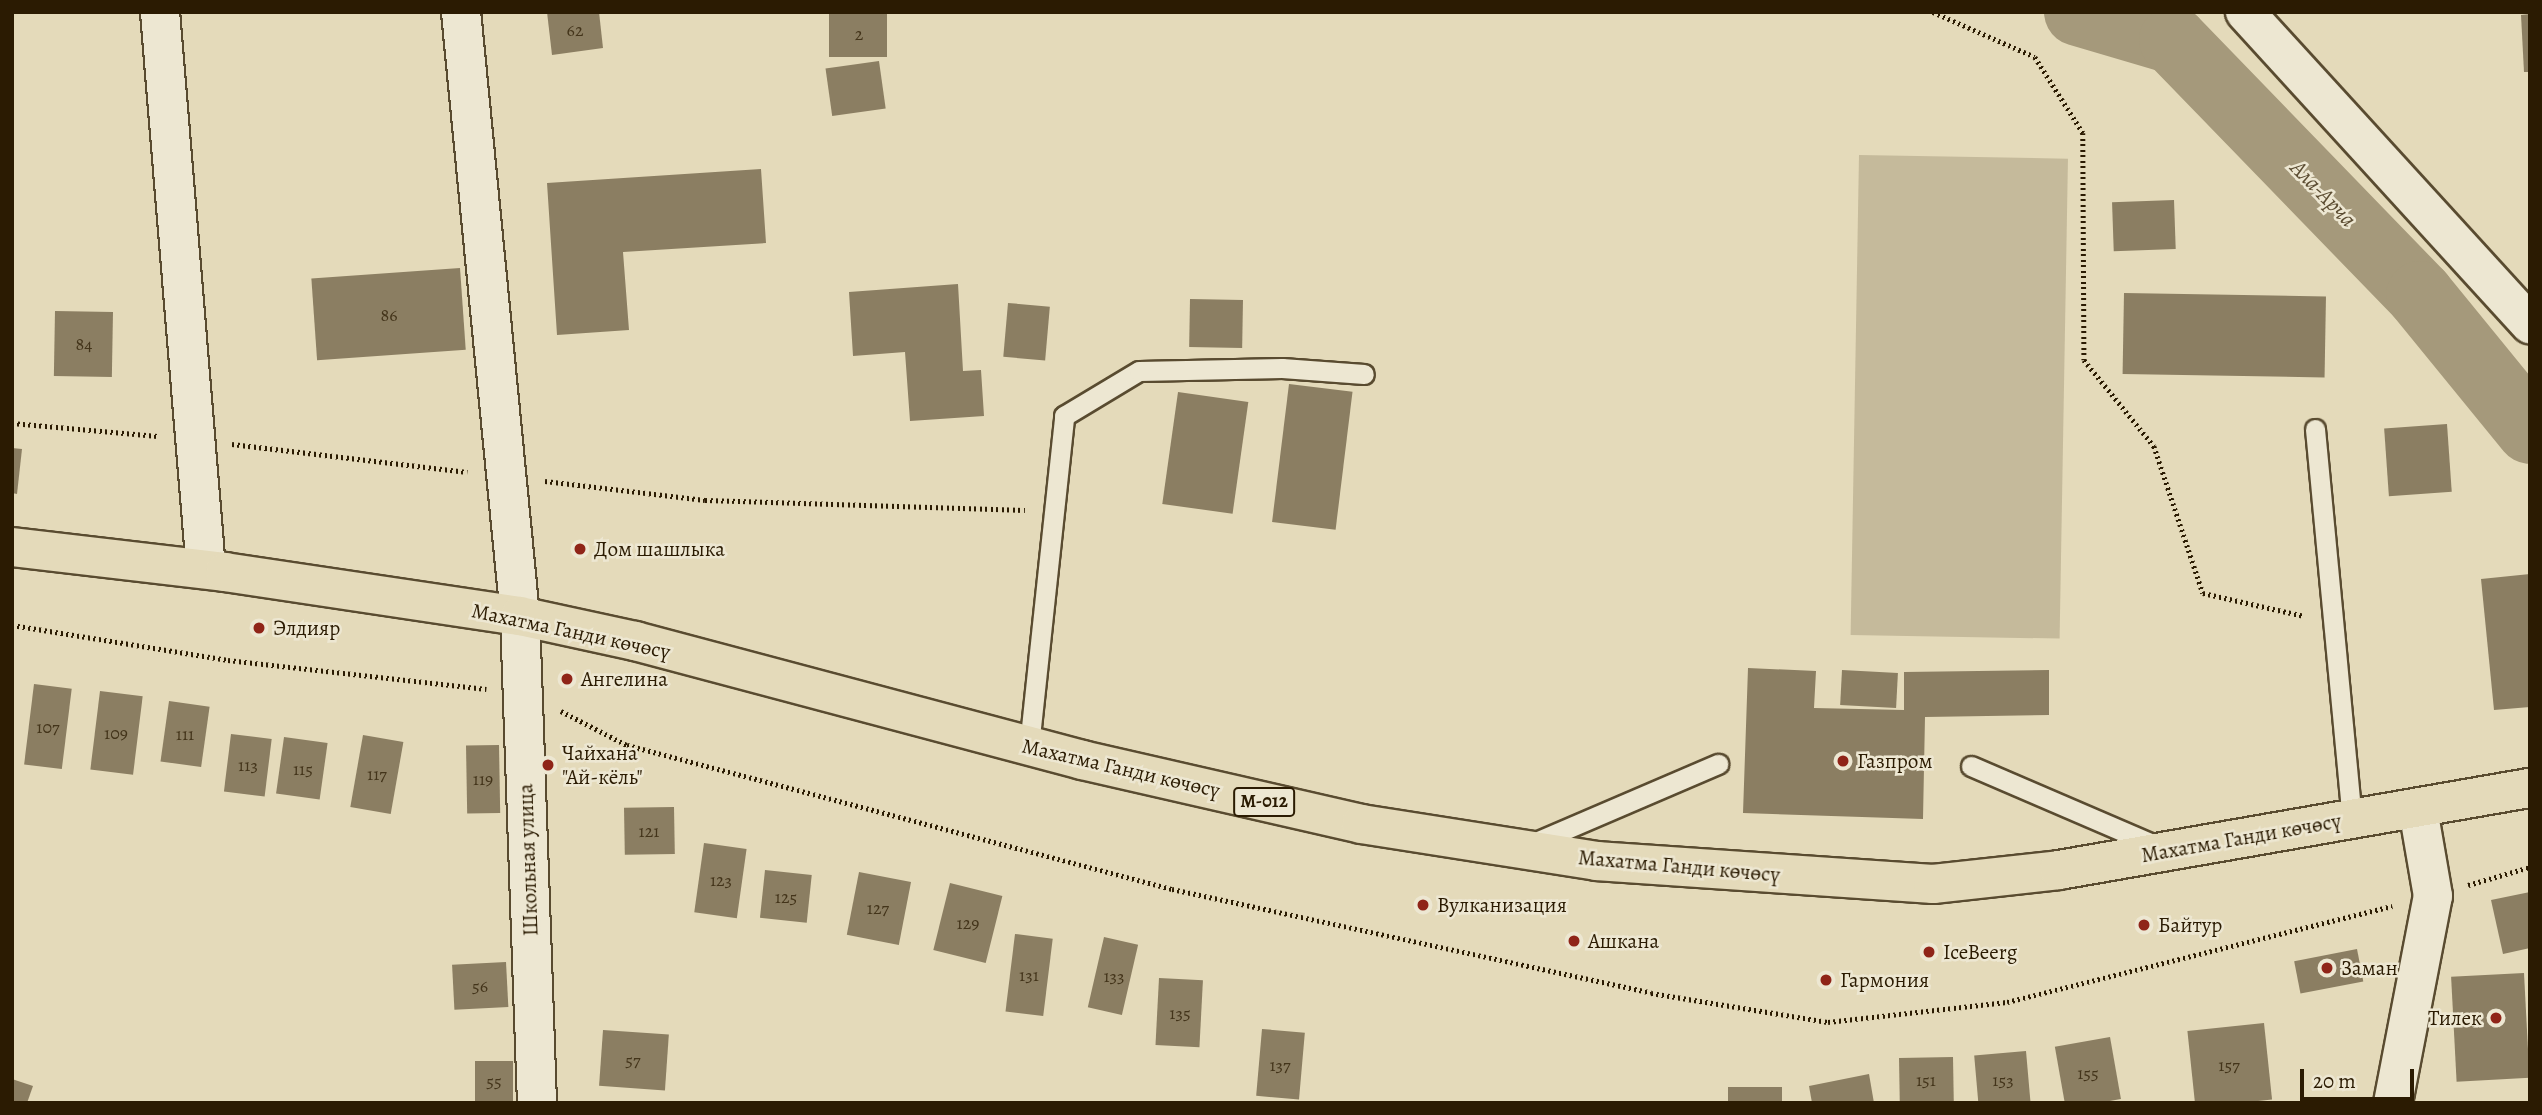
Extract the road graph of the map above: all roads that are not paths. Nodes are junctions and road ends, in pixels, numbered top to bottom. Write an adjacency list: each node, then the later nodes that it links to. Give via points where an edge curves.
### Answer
1 (461, 12): 9 (street, Школьная улица)
2 (2245, 12): 4 (street)
3 (161, 13): 8 (street)
4 (2530, 324)
5 (1364, 374): 10 (lane, via 1282,368 1139,371 1064,416)
6 (2315, 429): 15 (lane)
7 (12, 547): 8 (main road, Махатма Ганди көчөсү / М-012)
8 (206, 569): 9 (main road, Махатма Ганди көчөсү / М-012)
9 (520, 616): 10 (main road, Махатма Ганди көчөсү / М-012, via 635,641); 18 (street, Школьная улица)
10 (1029, 746): 16 (main road, Махатма Ганди көчөсү / М-012, via 1362,824)
11 (1718, 764): 16 (lane)
12 (1971, 766): 17 (lane)
13 (2530, 788): 14 (main road, Махатма Ганди көчөсү / М-012)
14 (2418, 809): 15 (main road, Махатма Ганди көчөсү / М-012); 19 (street, via 2433,896)
15 (2352, 820): 17 (main road, Махатма Ганди көчөсү / М-012)
16 (1520, 848): 17 (main road, Махатма Ганди көчөсү / М-012, via 1596,861 1933,884 2059,870)
17 (2166, 850)
18 (537, 1103)
19 (2393, 1103)

